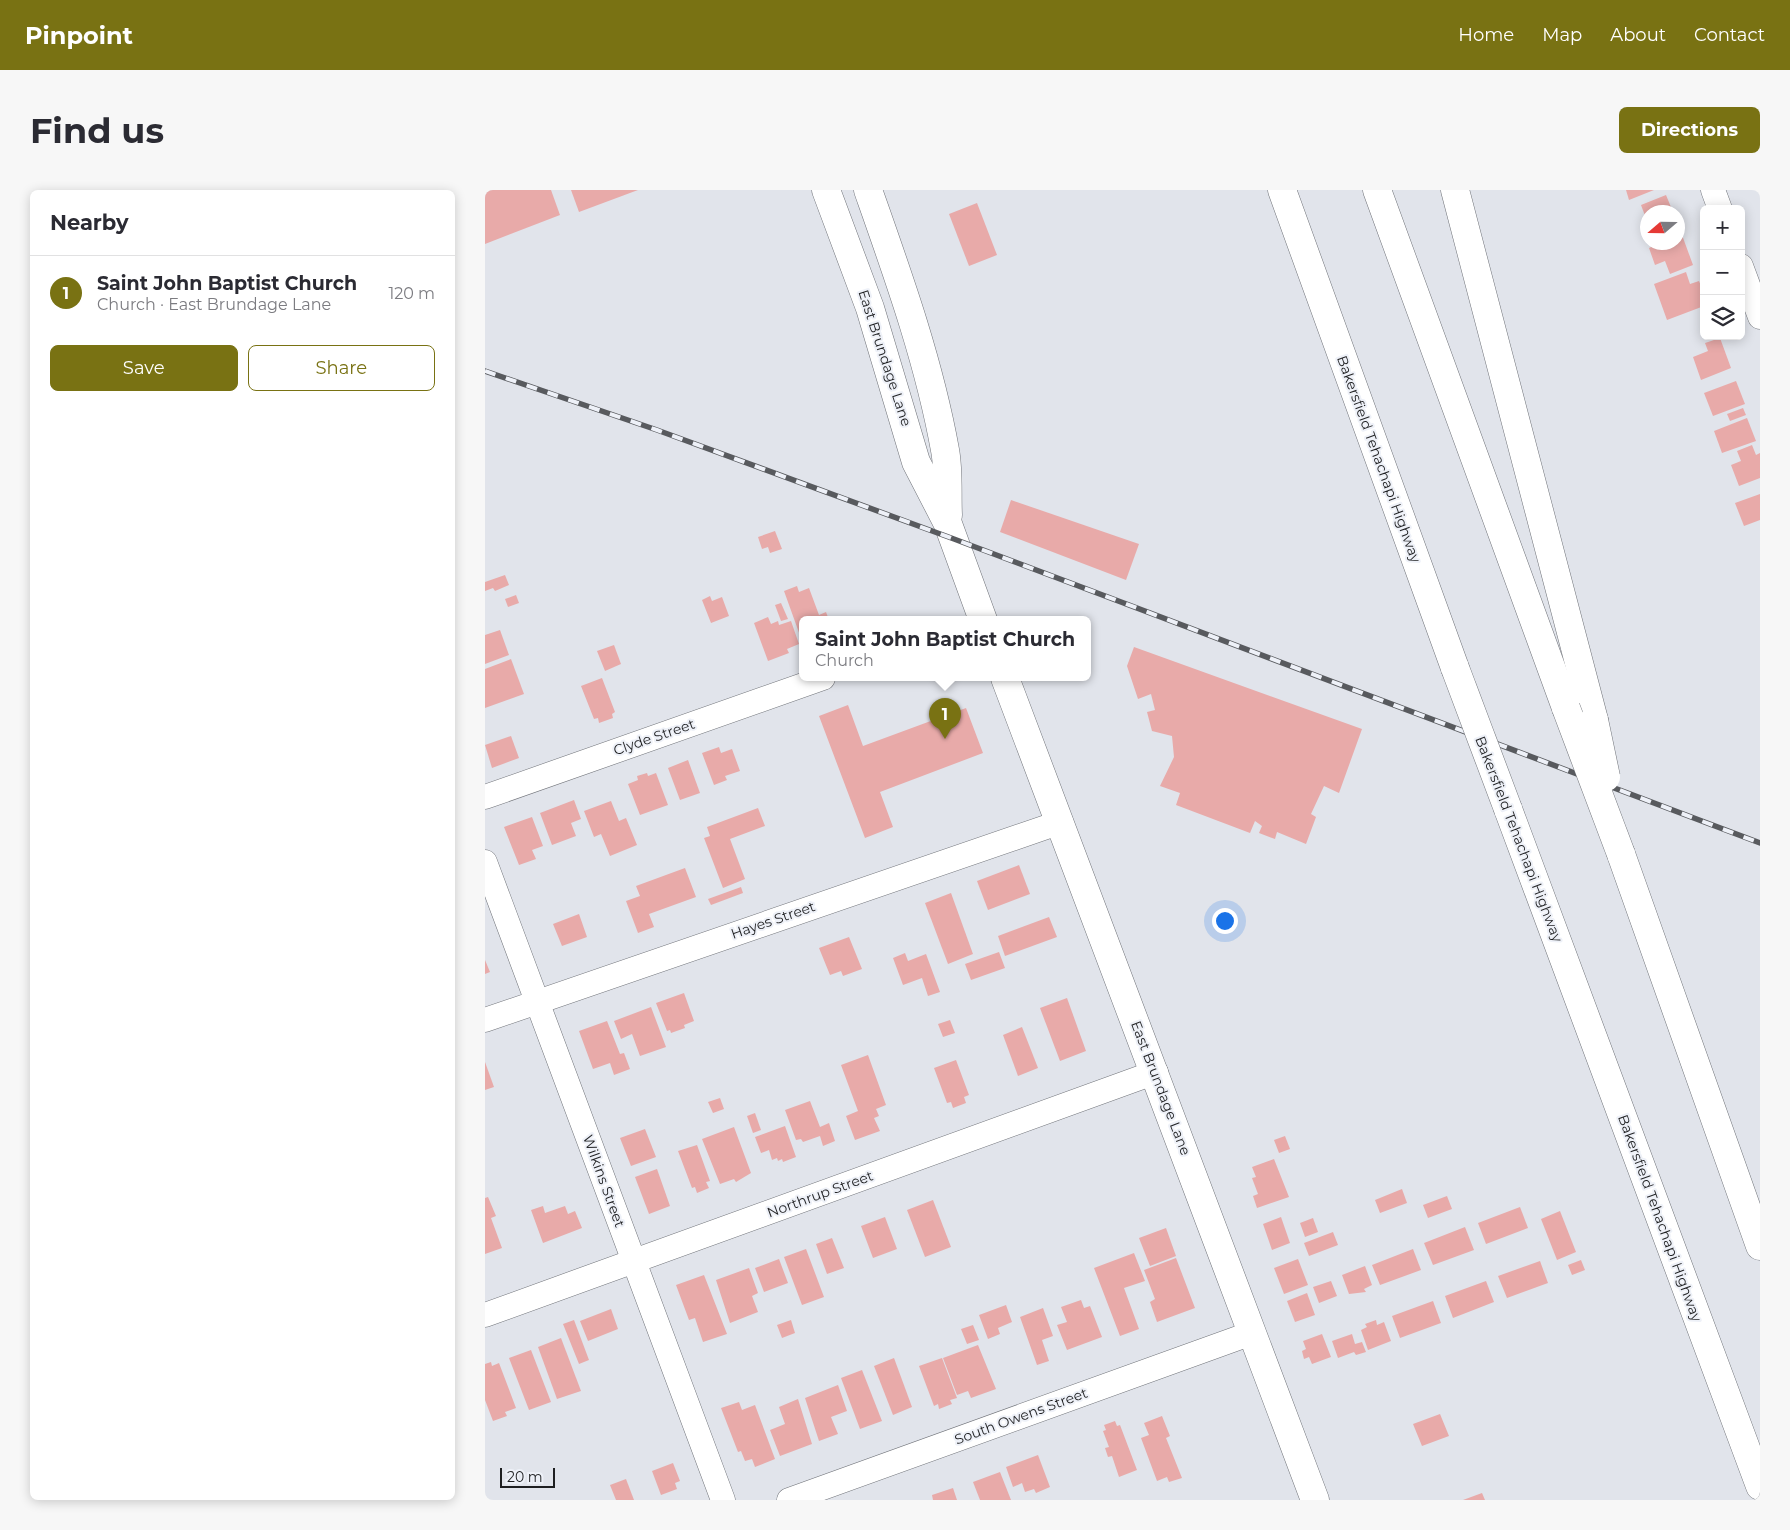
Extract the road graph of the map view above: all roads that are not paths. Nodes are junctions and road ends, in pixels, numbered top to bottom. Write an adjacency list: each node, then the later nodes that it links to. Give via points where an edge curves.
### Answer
1 (827, 190): 10 (main road, East Brundage Lane, via 870,308 916,462)
2 (868, 190): 10 (main road, East Brundage Lane, via 910,311 943,442)
3 (1282, 190): 25 (main road, Bakersfield Tehachapi Highway, bridge, via 1455,668)
4 (1377, 190): 16 (main road, bridge)
5 (1455, 190): 16 (main road, bridge, via 1594,720)
6 (1713, 190): 7 (street)
7 (1719, 205)
8 (1745, 277): 9 (street)
9 (1760, 317)
10 (949, 524): 11 (main road, East Brundage Lane)
11 (982, 616)
12 (814, 681): 14 (street, Clyde Street)
13 (1006, 681): 15 (main road, East Brundage Lane)
14 (485, 797)
15 (1061, 822): 18 (street, Hayes Street); 20 (main road, East Brundage Lane)
16 (1621, 854): 21 (main road)
17 (485, 862): 18 (street, Wilkins Street)
18 (537, 1001): 19 (street, Hayes Street); 22 (street, Wilkins Street)
19 (485, 1020)
20 (1155, 1072): 22 (street, Northrup Street); 24 (main road, East Brundage Lane)
21 (1760, 1246)
22 (634, 1261): 23 (street, Northrup Street); 26 (street, Wilkins Street)
23 (485, 1315)
24 (1253, 1332): 27 (street, South Owens Street); 28 (main road, East Brundage Lane)
25 (1760, 1486)
26 (723, 1500)
27 (789, 1500)
28 (1315, 1500)

